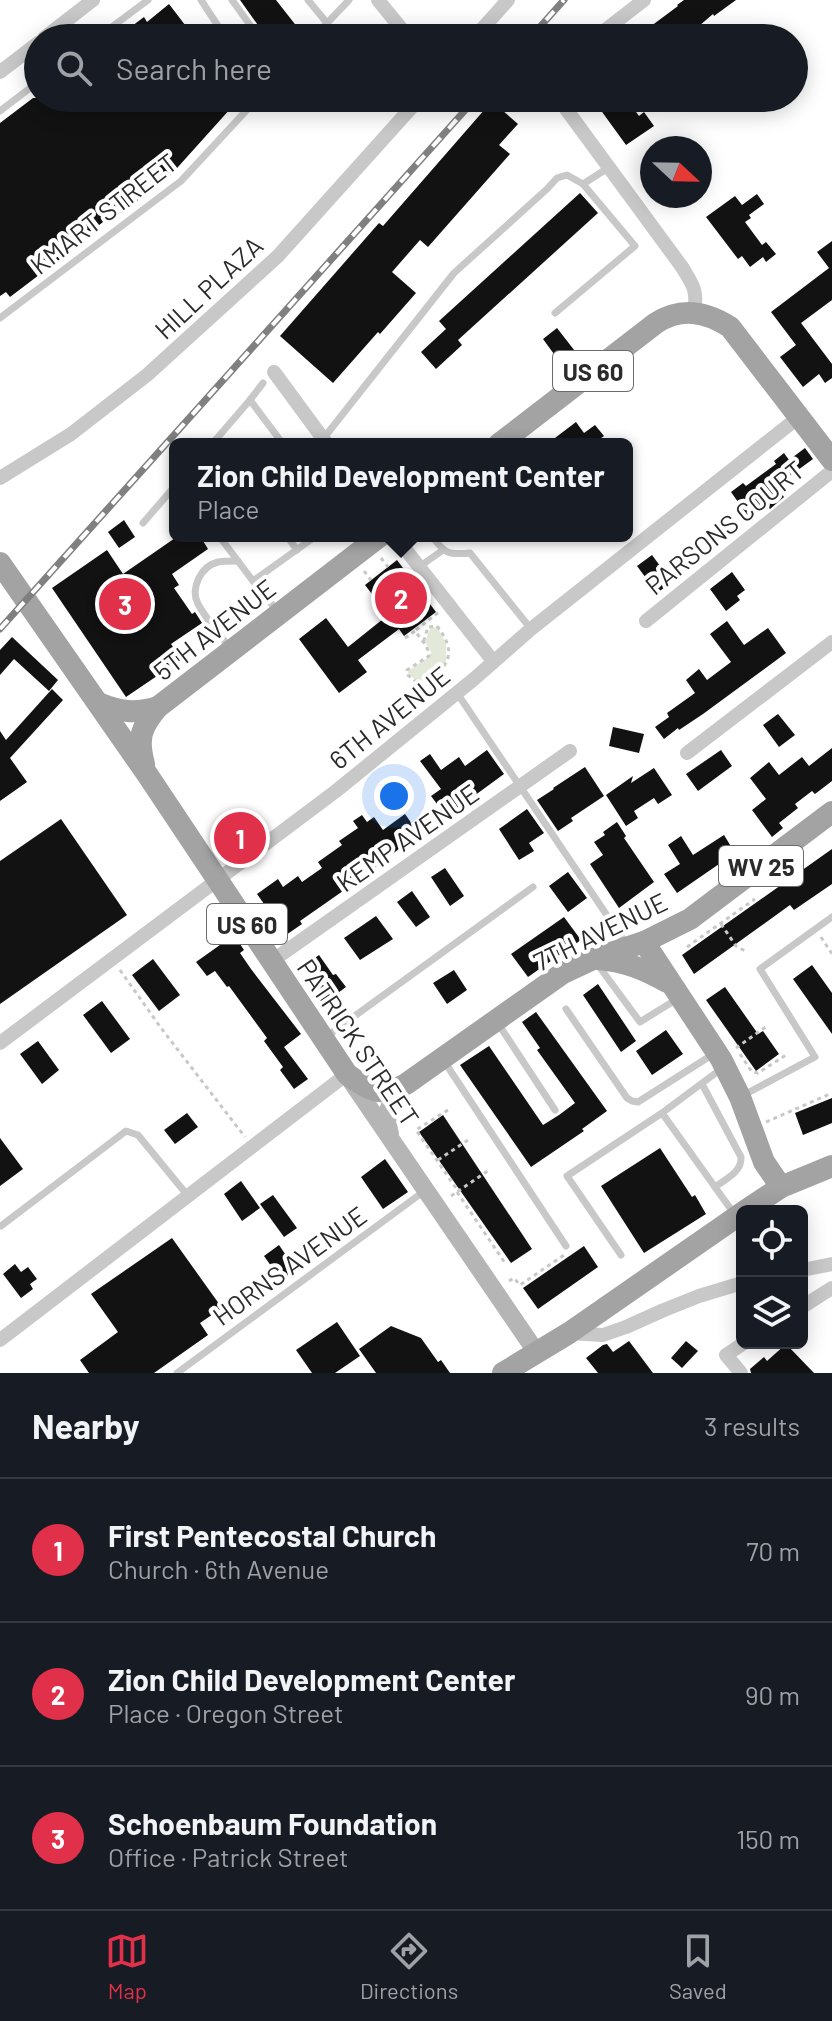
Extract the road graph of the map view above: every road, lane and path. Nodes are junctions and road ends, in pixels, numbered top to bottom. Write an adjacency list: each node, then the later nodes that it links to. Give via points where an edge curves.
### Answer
1 (93, 0): 11 (street)
2 (148, 0): 12 (lane)
3 (201, 0): 13 (lane)
4 (232, 0): 14 (lane)
5 (308, 0): 10 (lane)
6 (349, 0): 10 (lane)
7 (378, 0): 15 (street)
8 (508, 0): 16 (street)
9 (644, 0): 17 (street)
10 (327, 23)
11 (62, 24)
12 (116, 24)
13 (217, 24)
14 (249, 24)
15 (398, 24)
16 (487, 24)
17 (613, 24)
18 (24, 54): 19 (street)
19 (0, 72)
20 (24, 93): 21 (lane)
21 (0, 111)
22 (245, 112): 29 (lane, KMART STREET, via 181,181)
23 (407, 112): 40 (street, HILL PLAZA, via 278,256 147,375 71,434)
24 (568, 112): 25 (street)
25 (609, 168): 26 (lane); 27 (street, via 689,277 695,288)
26 (583, 184): 28 (lane, via 635,246); 36 (lane, via 567,175 557,178 454,273)
27 (694, 312): 32 (main road, via 730,327); 37 (main road, US 60, via 656,323)
28 (555, 313)
29 (0, 318)
30 (269, 377): 31 (lane); 35 (street)
31 (250, 400): 33 (lane); 34 (lane)
32 (800, 416): 38 (main road); 60 (street, 6TH AVENUE)
33 (220, 438)
34 (278, 438)
35 (322, 438)
36 (328, 438)
37 (507, 438)
38 (832, 460)
39 (832, 471): 59 (street, PARSONS COURT)
40 (0, 478)
41 (169, 493): 42 (lane)
42 (143, 523)
43 (224, 542): 51 (lane)
44 (291, 542): 48 (lane)
45 (308, 542): 48 (lane)
46 (400, 542): 54 (street)
47 (437, 542): 50 (lane)
48 (297, 550): 56 (lane)
49 (367, 550): 53 (path); 55 (path); 57 (main road, 5TH AVENUE)
50 (443, 550): 54 (lane); 60 (lane, via 470,553)
51 (238, 561): 56 (lane); 65 (lane, via 210,566 196,589 196,601)
52 (0, 563): 68 (main road, PATRICK STREET / US 60)
53 (388, 567)
54 (419, 567): 66 (street)
55 (371, 580)
56 (253, 581): 57 (lane)
57 (280, 614): 65 (main road, 5TH AVENUE)
58 (437, 614): 61 (path)
59 (646, 621)
60 (531, 629): 66 (street, 6TH AVENUE)
61 (414, 630): 62 (path); 64 (path)
62 (405, 638)
63 (832, 642): 71 (street)
64 (423, 643): 64 (path, via 429,655 407,671 421,686 446,666 449,647 436,626 427,628)
65 (232, 651): 69 (main road, 5TH AVENUE)
66 (493, 661): 67 (street, 6TH AVENUE)
67 (457, 693): 73 (lane); 75 (street, 6TH AVENUE)
68 (98, 703): 69 (main road, via 134,713); 72 (main road, PATRICK STREET / US 60)
69 (158, 707): 72 (main road, via 140,740)
70 (570, 751): 73 (street, KEMP AVENUE)
71 (687, 753)
72 (147, 774): 75 (main road, PATRICK STREET / US 60)
73 (519, 787): 81 (lane); 87 (street, KEMP AVENUE)
74 (832, 812): 81 (main road, 7TH AVENUE / WV 25, via 690,919)
75 (218, 880): 85 (street, 6TH AVENUE); 87 (main road, PATRICK STREET / US 60)
76 (533, 887): 92 (lane)
77 (755, 899): 79 (path)
78 (832, 917): 80 (lane)
79 (721, 924): 82 (path); 83 (path)
80 (815, 929): 84 (path); 101 (lane, via 760,969 815,1057)
81 (636, 944): 86 (main road, 7TH AVENUE / WV 25); 88 (main road)
82 (687, 947)
83 (747, 952)
84 (832, 954)
85 (113, 959): 93 (street, 6TH AVENUE); 108 (path)
86 (593, 959): 88 (main road, via 643,969); 88 (lane, via 640,1022); 90 (main road, 7TH AVENUE / US 60, via 563,973)
87 (272, 961): 92 (main road, PATRICK STREET / US 60)
88 (675, 991): 96 (main road)
89 (566, 1009): 96 (lane, via 632,1101)
90 (496, 1021): 95 (main road, 7TH AVENUE / US 60); 103 (lane)
91 (767, 1026): 94 (path, via 735,1047 758,1073)
92 (323, 1039): 97 (main road, PATRICK STREET / US 60)
93 (0, 1043)
94 (786, 1055)
95 (443, 1058): 98 (main road, 7TH AVENUE / US 60); 122 (lane)
96 (720, 1060): 99 (lane); 101 (main road)
97 (347, 1074): 98 (main road, US 60, via 385,1092); 107 (street, PATRICK STREET); 108 (street)
98 (406, 1084): 107 (street, 7TH AVENUE, via 386,1116)
99 (702, 1084): 104 (lane); 112 (lane, via 741,1157 739,1170)
100 (832, 1093): 105 (path)
101 (740, 1097): 113 (main road, via 764,1162)
102 (448, 1110): 109 (path, via 416,1130)
103 (555, 1110)
104 (662, 1113): 112 (lane); 123 (lane, via 567,1176)
105 (762, 1124)
106 (468, 1140): 109 (path)
107 (393, 1145): 114 (street, PATRICK STREET)
108 (253, 1146): 116 (street)
109 (438, 1160): 115 (path)
110 (832, 1166): 113 (main road)
111 (489, 1170): 115 (path)
112 (715, 1187): 119 (lane)
113 (781, 1187): 118 (main road)
114 (426, 1190): 134 (street, PATRICK STREET); 135 (lane, HORNS AVENUE)
115 (458, 1191): 117 (path); 124 (path)
116 (188, 1196): 121 (lane, via 138,1135 126,1131); 132 (street)
117 (451, 1196)
118 (754, 1205)
119 (736, 1209)
120 (736, 1217): 131 (main road)
121 (1, 1226)
122 (568, 1248): 127 (path, via 520,1285 514,1278)
123 (621, 1255)
124 (505, 1263)
125 (832, 1264): 126 (street)
126 (808, 1269)
127 (509, 1281)
128 (736, 1285): 131 (street, via 603,1335)
129 (832, 1288): 130 (street)
130 (808, 1303)
131 (569, 1333): 134 (main road)
132 (0, 1340)
133 (736, 1348): 137 (street, via 726,1355)
134 (537, 1353): 136 (main road)
135 (177, 1373)
136 (503, 1373)
137 (741, 1373)

